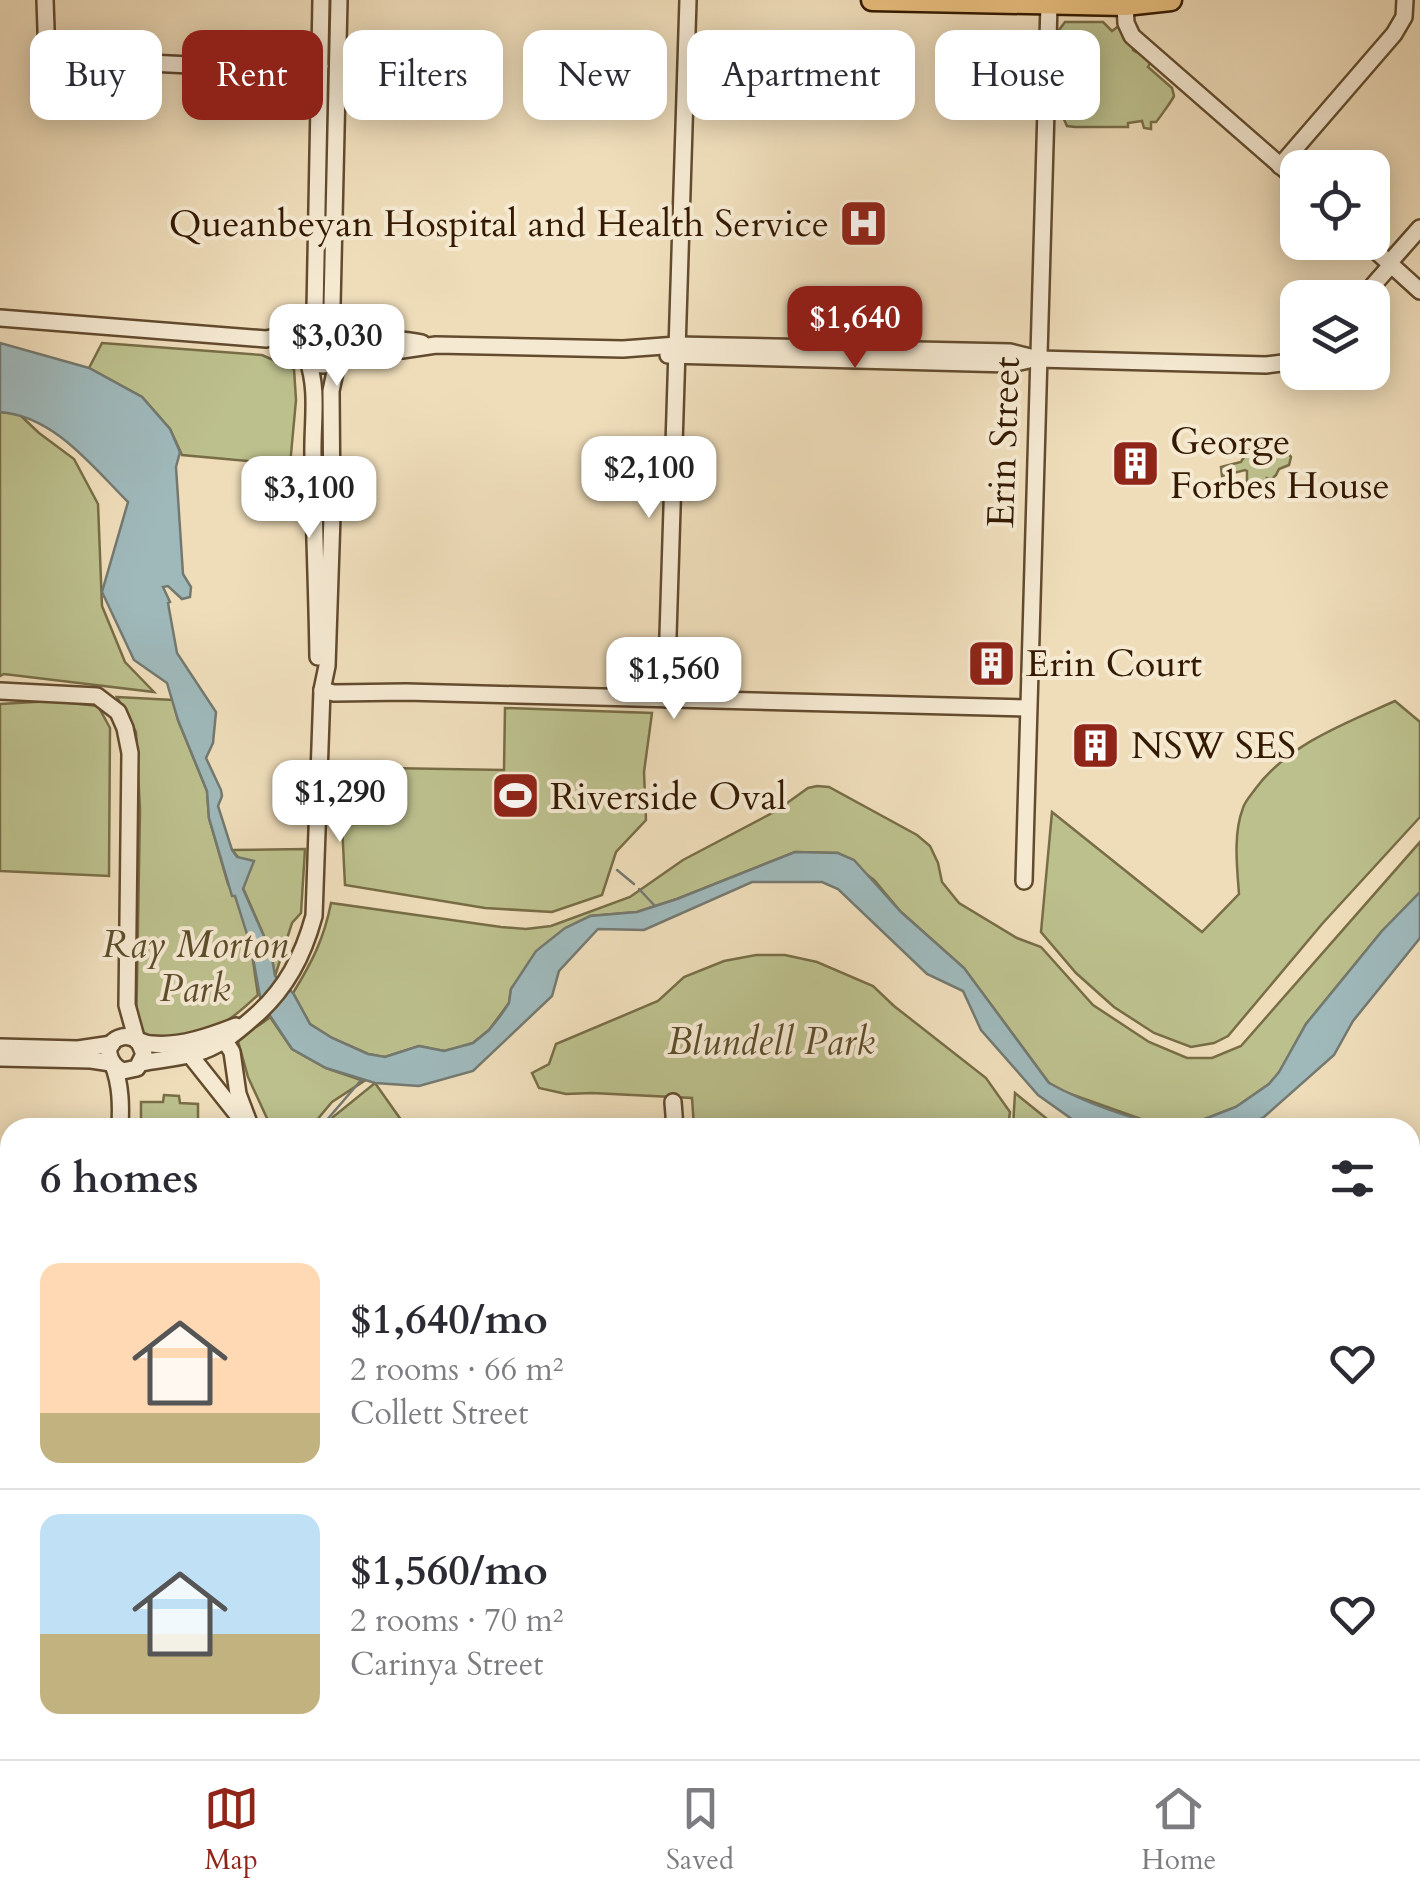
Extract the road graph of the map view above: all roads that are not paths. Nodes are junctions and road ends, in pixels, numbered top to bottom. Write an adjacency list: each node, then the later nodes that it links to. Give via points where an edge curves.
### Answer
1 (46, 0): 11 (street, via 46,58)
2 (321, 0): 10 (street)
3 (339, 0): 22 (street, via 332,305)
4 (688, 0): 25 (street)
5 (872, 0): 8 (main road)
6 (1171, 0): 9 (main road)
7 (1405, 0): 13 (street, via 1394,34)
8 (1048, 2): 9 (main road); 28 (street, Erin Street)
9 (1124, 5): 14 (street, via 1132,36)
10 (321, 30)
11 (182, 66)
12 (319, 120): 21 (street, via 316,310)
13 (1294, 150)
14 (1280, 166)
15 (1420, 228): 17 (street)
16 (1386, 260): 17 (street)
17 (1390, 264): 18 (street); 19 (street)
18 (1377, 280)
19 (1420, 291)
20 (0, 318): 23 (street)
21 (309, 329): 22 (street, via 322,324); 23 (street); 26 (street)
22 (338, 330): 24 (street); 27 (street, via 344,342)
23 (266, 339): 26 (street)
24 (436, 346): 25 (street); 27 (street)
25 (677, 350): 28 (street, via 1010,352); 36 (street)
26 (306, 356): 27 (street, via 321,365); 30 (street, via 315,383)
27 (339, 357): 31 (street, via 331,391)
28 (1038, 359): 29 (street); 37 (street, Erin Street)
29 (1280, 364)
30 (315, 501): 31 (street); 33 (street)
31 (332, 528): 32 (street)
32 (330, 568): 33 (street); 34 (street)
33 (317, 596): 34 (street)
34 (322, 690): 36 (street); 40 (street, via 314,916 287,981)
35 (0, 691): 39 (street, via 97,696 126,728)
36 (666, 699): 37 (street)
37 (1028, 708): 38 (street, Erin Street)
38 (1024, 881)
39 (127, 1005): 42 (street); 44 (street)
40 (253, 1018): 41 (street); 43 (street)
41 (197, 1039): 42 (street); 43 (street)
42 (138, 1041): 44 (street, via 124,1036); 49 (street)
43 (225, 1041): 46 (street); 54 (street)
44 (112, 1043): 45 (street); 48 (street)
45 (0, 1047)
46 (190, 1055): 49 (street); 53 (street)
47 (0, 1058): 48 (street)
48 (112, 1064): 49 (street, via 126,1072); 51 (street)
49 (140, 1065): 51 (street)
50 (673, 1102): 55 (street)
51 (120, 1104): 52 (street)
52 (120, 1118)
53 (242, 1118)
54 (246, 1118)
55 (674, 1118)

